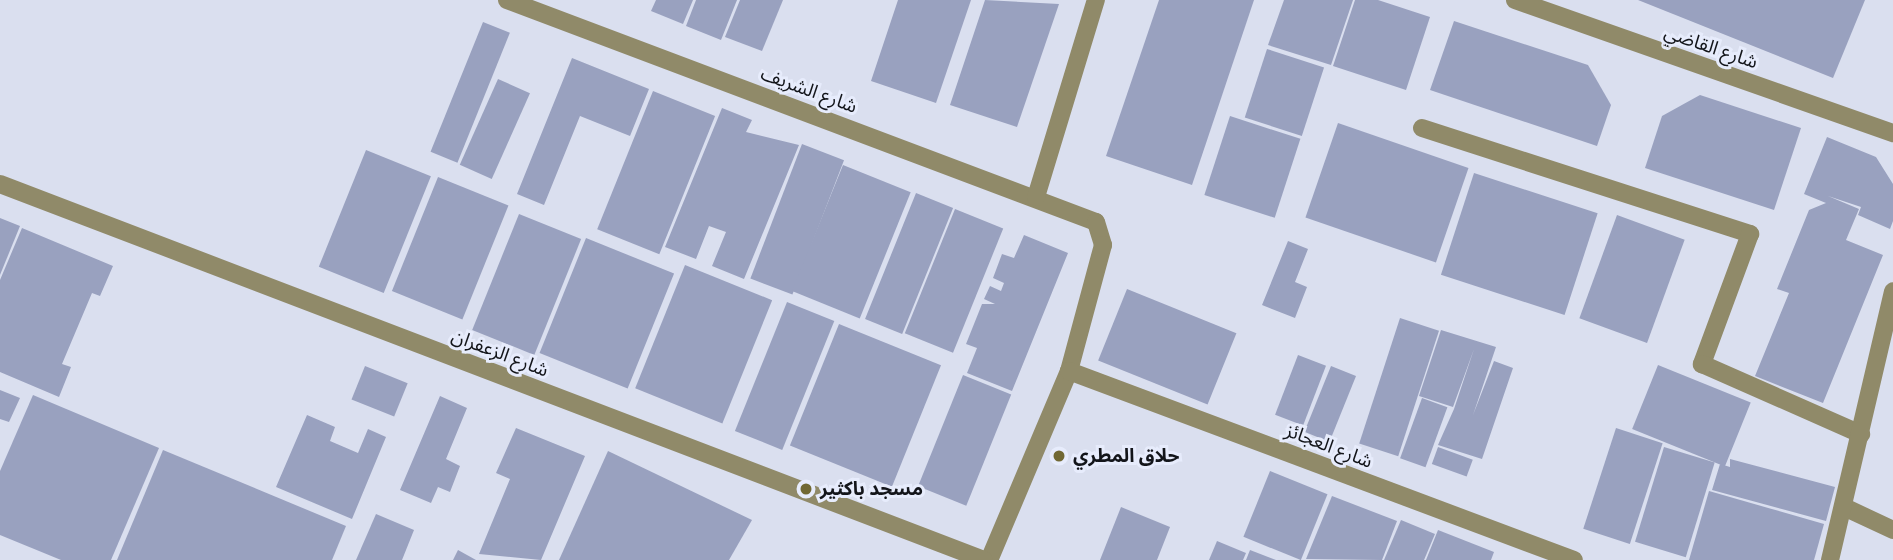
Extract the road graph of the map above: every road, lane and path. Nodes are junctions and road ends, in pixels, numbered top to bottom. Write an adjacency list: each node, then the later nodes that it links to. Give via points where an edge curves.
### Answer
1 (507, 0): 7 (street, شارع الشريف)
2 (1096, 0): 7 (street)
3 (1515, 0): 5 (street, شارع القاضي)
4 (1422, 128): 10 (street, via 1750,234 1703,364)
5 (1893, 133)
6 (0, 184): 13 (street, شارع الزعفران)
7 (1036, 197): 9 (street, شارع الشريف, via 1096,222 1103,245)
8 (1893, 291): 10 (street)
9 (1069, 371): 13 (street); 14 (street, شارع العجائز)
10 (1861, 434): 11 (street)
11 (1844, 507): 12 (street); 15 (street)
12 (1893, 530)
13 (986, 560)
14 (1574, 560)
15 (1830, 560)

